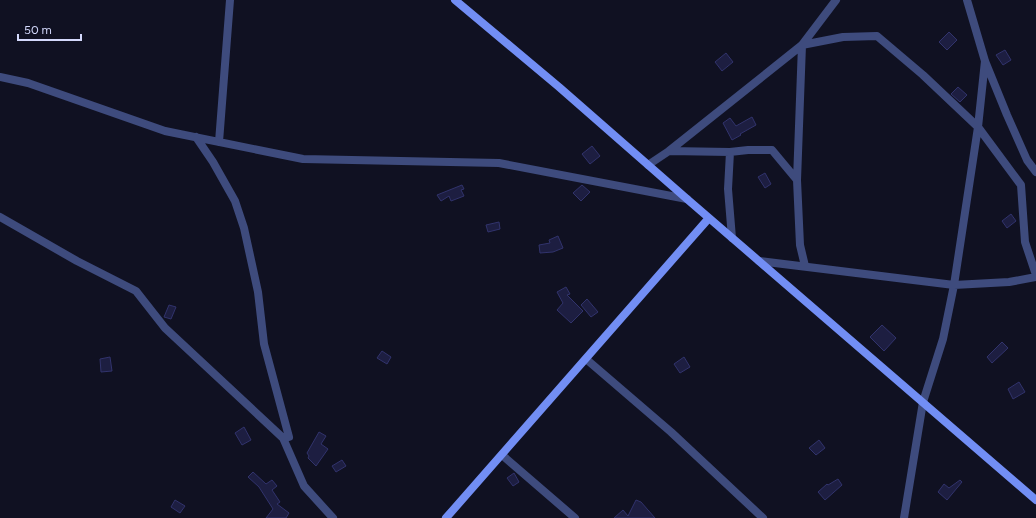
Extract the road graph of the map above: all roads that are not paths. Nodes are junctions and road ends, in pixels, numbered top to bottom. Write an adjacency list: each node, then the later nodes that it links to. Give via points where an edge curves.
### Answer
1 (230, 0): 10 (street)
2 (455, 0): 13 (street)
3 (836, 0): 5 (street)
4 (967, 0): 6 (street)
5 (802, 45): 8 (street, via 843,36 877,36); 11 (street); 15 (street)
6 (985, 61): 8 (street); 14 (street, via 1027,160)
7 (0, 77): 9 (street, via 28,83 165,131)
8 (978, 127): 22 (street, via 1021,185 1025,242); 23 (street)
9 (196, 137): 10 (street); 26 (street, via 235,201 244,228 258,292 264,344)
10 (219, 142): 16 (street, via 303,159 499,163)
11 (669, 151): 12 (street); 13 (street)
12 (730, 152): 15 (street, via 772,150); 19 (street, via 728,189)
13 (648, 165): 16 (street)
14 (1036, 172)
15 (797, 180): 21 (street, via 800,245)
16 (687, 199): 18 (street)
17 (0, 217): 29 (street, via 77,261 136,290 165,328 282,438 304,486)
18 (709, 218): 19 (street); 24 (street)
19 (732, 238): 20 (street)
20 (758, 261): 21 (street); 25 (street)
21 (805, 266): 23 (street)
22 (1036, 276): 23 (street, via 1009,282)
23 (954, 285): 25 (street, via 943,339)
24 (586, 359): 27 (street); 32 (street, via 671,432)
25 (923, 402): 28 (street); 33 (street)
26 (288, 437)
27 (502, 455): 30 (street); 31 (street)
28 (1036, 500)
29 (333, 518)
30 (446, 518)
31 (575, 518)
32 (763, 518)
33 (904, 518)

